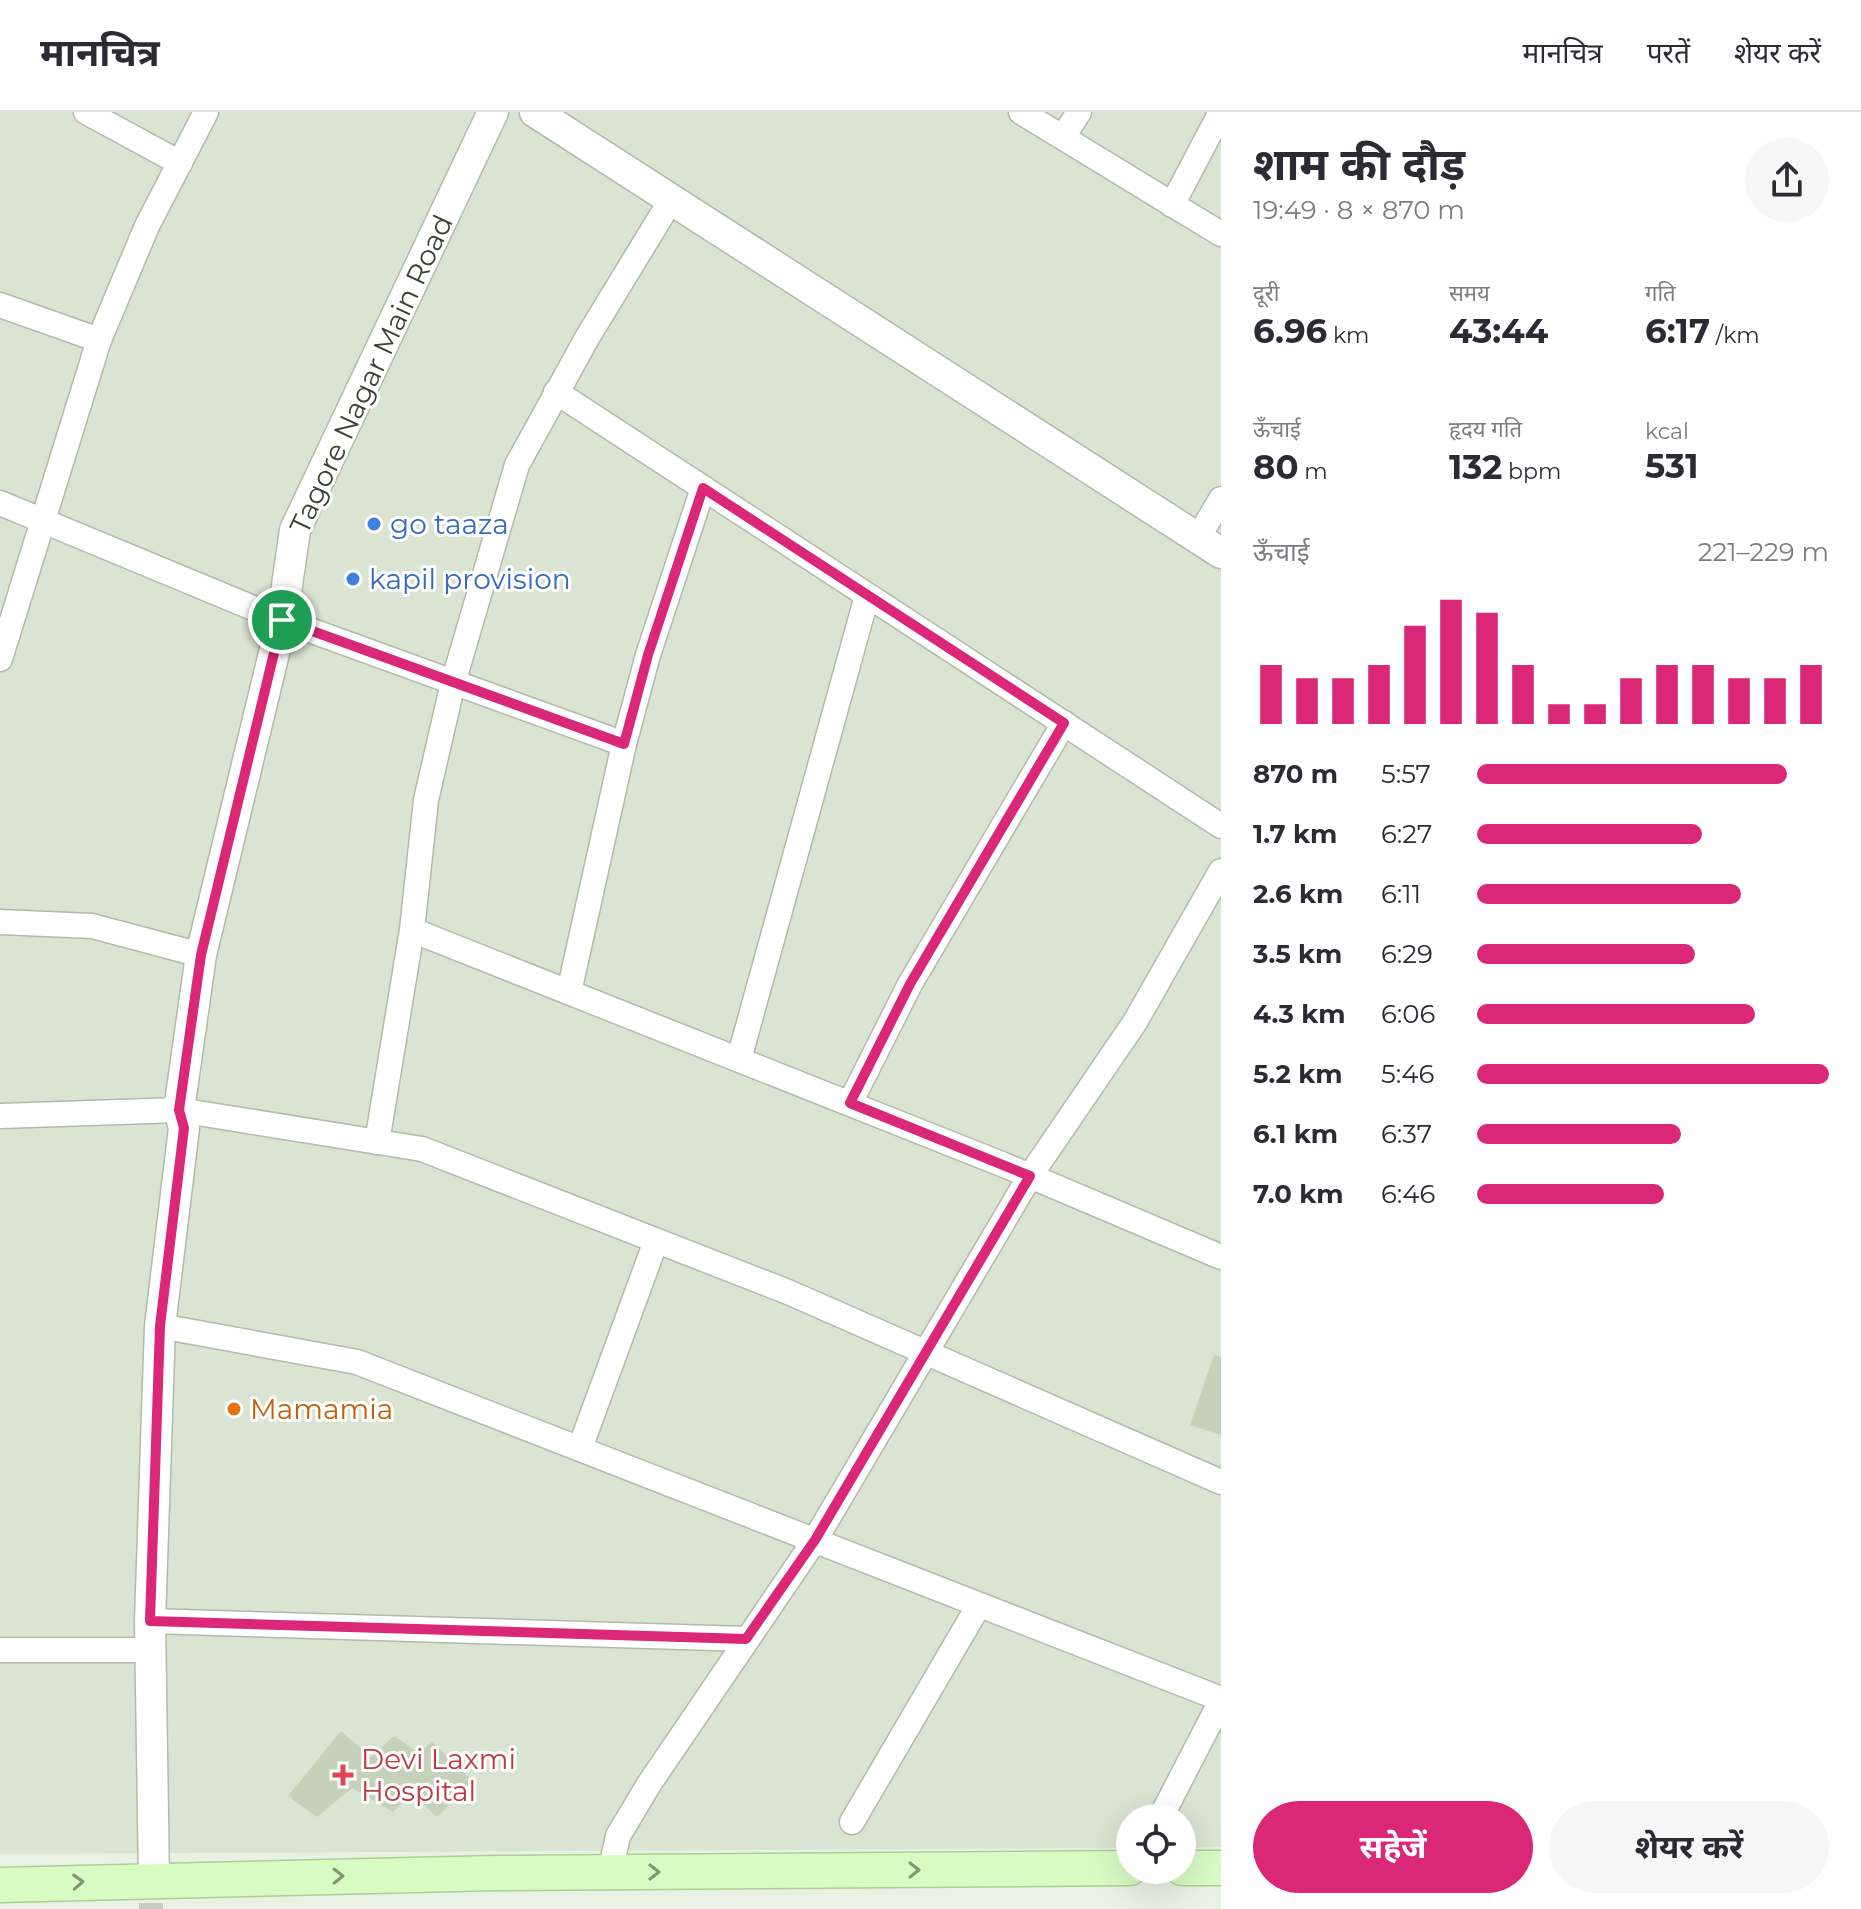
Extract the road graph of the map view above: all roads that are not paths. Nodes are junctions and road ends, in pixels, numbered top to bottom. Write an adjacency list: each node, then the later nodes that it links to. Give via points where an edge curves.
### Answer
1 (86, 112): 9 (street)
2 (206, 112): 9 (street)
3 (535, 112): 10 (street)
4 (1021, 112): 8 (street)
5 (1079, 112): 8 (street)
6 (1221, 112): 11 (street)
7 (491, 113): 22 (street, Tagore Nagar Main Road, via 295,530)
8 (1063, 137): 11 (street)
9 (180, 163): 14 (street)
10 (671, 200): 15 (street); 20 (street)
11 (1172, 205): 12 (street)
12 (1221, 234)
13 (0, 305): 14 (street)
14 (99, 340): 19 (street)
15 (556, 392): 16 (street); 24 (street, via 517,465)
16 (703, 488): 21 (street); 26 (street)
17 (1221, 499): 20 (street)
18 (0, 503): 19 (street)
19 (43, 520): 22 (street); 23 (street)
20 (1209, 545)
21 (867, 596): 25 (street); 33 (street)
22 (282, 620): 24 (street); 31 (street, Tagore Nagar Main Road)
23 (0, 659)
24 (453, 683): 26 (street); 30 (street, via 426,800)
25 (1064, 723): 27 (street); 34 (street, via 910,984)
26 (624, 744): 32 (street)
27 (1221, 826)
28 (1221, 871): 38 (street, via 1135,1022)
29 (0, 922): 31 (street, via 92,926)
30 (412, 930): 32 (street); 37 (street)
31 (201, 955): 35 (street, Tagore Nagar Main Road)
32 (569, 992): 33 (street)
33 (739, 1059): 34 (street)
34 (850, 1103): 38 (street)
35 (179, 1110): 36 (street); 37 (street); 41 (street, Tagore Nagar Main Road, via 184,1128)
36 (0, 1116)
37 (377, 1142): 39 (street, via 422,1149)
38 (1030, 1176): 40 (street); 42 (street)
39 (656, 1241): 42 (street); 43 (street)
40 (1218, 1250)
41 (160, 1326): 43 (street, via 357,1362); 47 (street, Tagore Nagar Main Road)
42 (926, 1353): 44 (street); 45 (street)
43 (580, 1448): 45 (street)
44 (1221, 1482)
45 (815, 1540): 46 (street); 48 (street)
46 (979, 1605): 50 (street); 52 (street)
47 (151, 1635): 48 (street); 49 (street); 58 (street, Tagore Nagar Main Road)
48 (746, 1639): 56 (street, via 618,1836)
49 (0, 1650)
50 (1221, 1700): 51 (street)
51 (1168, 1804)
52 (852, 1822)
53 (1116, 1868): 56 (main road, one-way to 53)
54 (1196, 1868): 55 (main road)
55 (1221, 1868)
56 (610, 1872): 58 (main road, one-way to 56)
57 (0, 1885): 58 (main road, one-way to 58)
58 (152, 1892)

